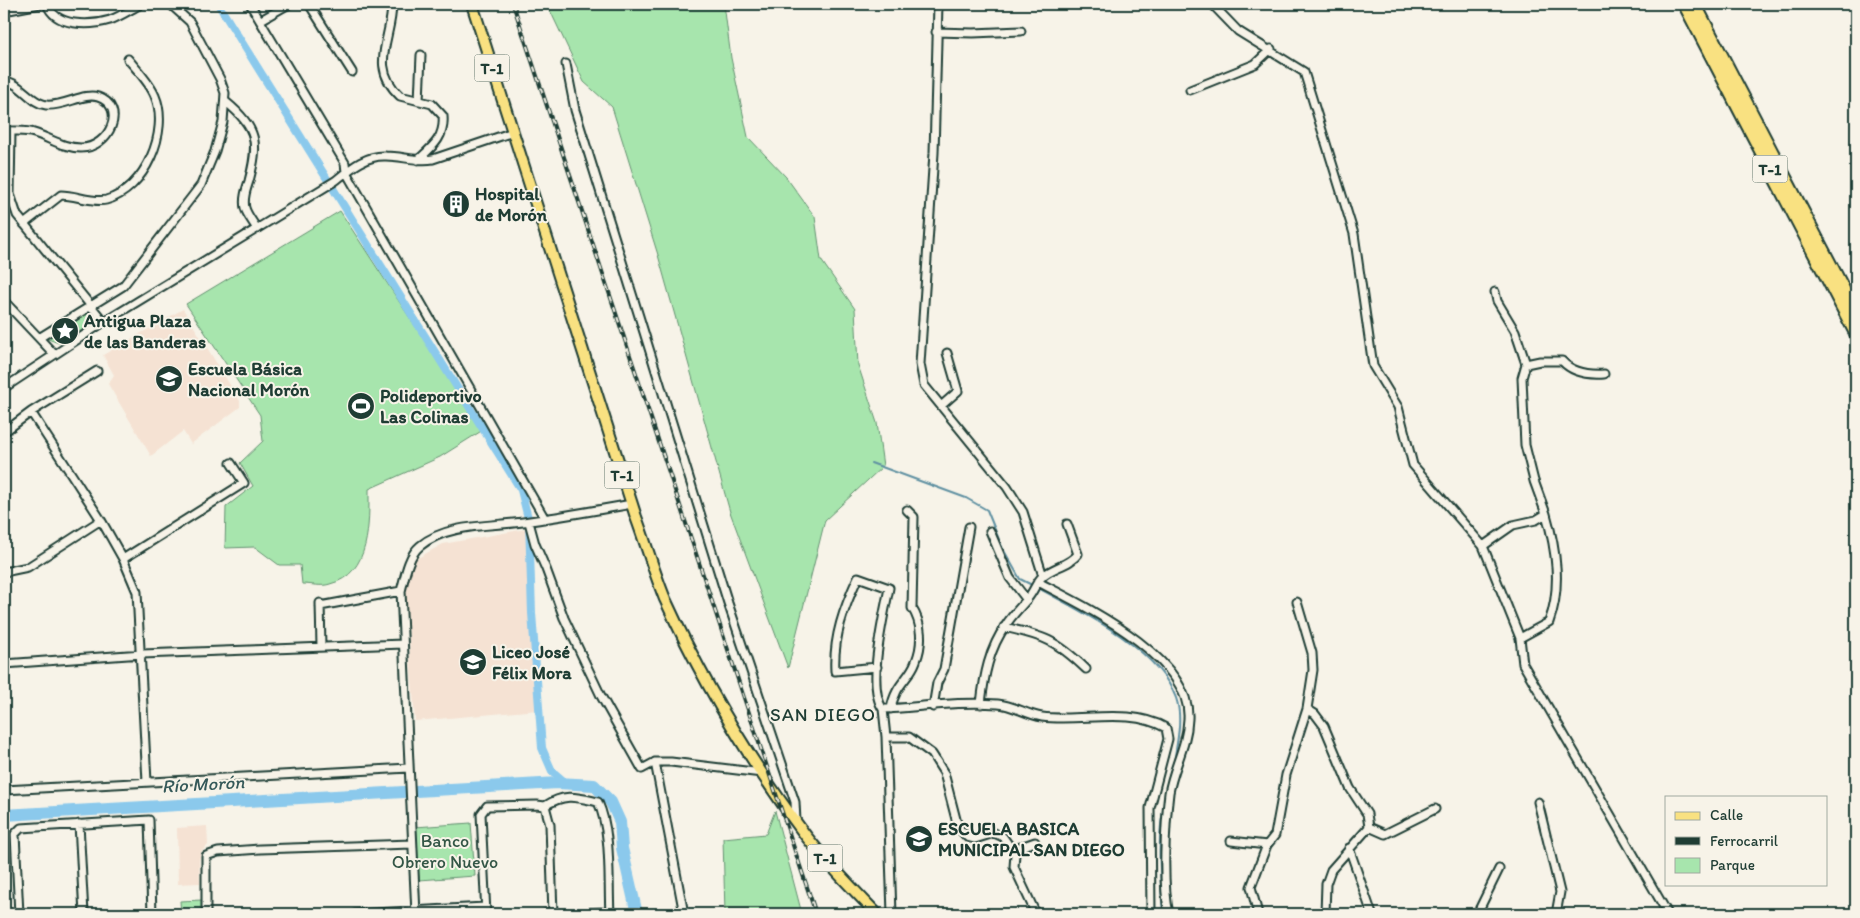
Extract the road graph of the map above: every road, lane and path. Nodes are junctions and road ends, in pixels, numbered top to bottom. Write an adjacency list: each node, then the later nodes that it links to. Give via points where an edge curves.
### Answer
1 (40, 4): 14 (street)
2 (47, 4): 3 (street, via 50,11 79,24 110,20)
3 (141, 4)
4 (170, 4): 25 (street, via 190,22 220,79)
5 (250, 4): 15 (street)
6 (289, 4): 15 (street)
7 (309, 4): 22 (street)
8 (392, 4): 26 (street, via 382,58 383,71 400,96)
9 (472, 4): 28 (main road, T-1)
10 (938, 4): 17 (street)
11 (1212, 4): 18 (street, via 1238,31)
12 (1684, 4): 38 (highway, T-1)
13 (1695, 4): 36 (highway, T-1)
14 (4, 11)
15 (261, 20): 30 (street, via 345,163)
16 (1021, 31): 17 (street)
17 (936, 32): 46 (street, via 934,153 920,364 924,385)
18 (1271, 50): 24 (street, via 1254,64); 59 (street, via 1304,72 1313,98 1354,234 1373,366 1398,407 1414,465)
19 (421, 55): 26 (street)
20 (128, 59): 31 (street, via 155,94 159,110 155,144 148,163 137,178 114,197 104,200 61,195)
21 (566, 64): 88 (street, via 575,110 728,603 795,802)
22 (352, 72)
23 (4, 81): 27 (street, via 18,86 46,105 65,104 91,96 107,102 112,110 112,128 97,145 82,148 64,146 33,132)
24 (1190, 90)
25 (226, 102): 32 (street, via 244,120 255,141 254,163 244,198 246,209); 35 (street, via 215,151 201,185 123,286)
26 (419, 102): 29 (street, via 440,111 444,122 436,144)
27 (8, 130): 31 (street, via 10,194 17,215)
28 (512, 132): 29 (street, via 433,159); 50 (main road, T-1)
29 (418, 160): 30 (street, via 371,157)
30 (346, 172): 32 (street); 53 (street)
31 (24, 224): 35 (street)
32 (257, 228): 37 (street)
33 (1495, 292): 42 (street, via 1515,331)
34 (4, 301): 39 (street)
35 (92, 306): 37 (street); 39 (street)
36 (1856, 313)
37 (104, 322): 40 (street)
38 (1856, 334)
39 (39, 338): 40 (street)
40 (54, 354): 45 (street)
41 (947, 354): 46 (street, via 958,391)
42 (1526, 364): 44 (street, via 1562,361 1568,368 1589,375); 52 (street, via 1522,378 1525,445)
43 (97, 371): 47 (street)
44 (1604, 374)
45 (4, 388)
46 (941, 406): 62 (street, via 1008,487 1023,512)
47 (32, 412): 48 (street); 54 (street)
48 (4, 432)
49 (231, 463): 60 (street, via 244,483)
50 (632, 504): 53 (street); 82 (main road, T-1, via 665,598 735,731)
51 (907, 510): 77 (street, via 914,517 912,608 920,620 920,643 916,662 893,694)
52 (1546, 514): 59 (street, via 1536,520 1513,525); 68 (street, via 1552,535 1556,603 1549,622)
53 (545, 519): 55 (street)
54 (101, 520): 60 (street); 61 (street, via 28,567)
55 (529, 522): 64 (street, via 433,537 419,547 410,560); 80 (street, via 564,618 601,696 642,769)
56 (1067, 524): 62 (street, via 1078,554)
57 (969, 527): 76 (street, via 944,669 937,683)
58 (990, 531): 65 (street, via 1010,578)
59 (1483, 546): 68 (street)
60 (122, 558): 71 (street, via 137,592)
61 (4, 572)
62 (1043, 576): 63 (street)
63 (1037, 584): 65 (street); 113 (street, via 1094,611 1135,639 1158,658 1180,684 1188,717 1185,744 1170,792 1166,851)
64 (401, 591): 69 (street); 70 (street, via 320,604)
65 (1029, 598): 67 (street)
66 (1298, 602): 78 (street, via 1313,660)
67 (1004, 627): 74 (street, via 1041,635 1067,651); 75 (street, via 984,677)
68 (1520, 638): 119 (street, via 1523,664)
69 (403, 644): 70 (street); 81 (street)
70 (321, 647): 71 (street)
71 (142, 654): 72 (street); 83 (street)
72 (4, 664)
73 (877, 667): 73 (street, via 889,588 858,577 842,612 834,655 835,671); 77 (street, via 877,702)
74 (1086, 669)
75 (981, 704): 76 (street); 112 (street, via 1000,704 1041,717 1122,717 1154,721 1166,728 1168,739 1150,808)
76 (933, 707): 77 (street)
77 (887, 709): 79 (street)
78 (1307, 709): 90 (street, via 1324,726 1350,788 1367,814); 94 (street, via 1286,775 1275,835)
79 (886, 737): 96 (street, via 908,737 932,754 944,772 958,827 967,837 994,832 1003,837); 110 (street)
80 (655, 762): 82 (street); 108 (street)
81 (410, 768): 83 (street); 93 (street)
82 (762, 773): 88 (main road, T-1)
83 (147, 782): 84 (street)
84 (4, 790)
85 (1538, 802): 118 (street, via 1560,892)
86 (545, 806): 98 (street, via 486,806 481,814); 100 (street, via 559,797 598,802 606,829); 107 (street, via 550,825)
87 (1435, 809): 90 (street, via 1385,834)
88 (796, 821): 109 (main road, T-1)
89 (79, 824): 101 (street, via 21,828 15,834); 102 (street); 103 (street, via 149,820)
90 (1369, 827): 95 (street)
91 (1231, 840): 94 (street)
92 (1035, 842): 96 (street)
93 (412, 844): 99 (street); 104 (street, via 265,849 218,852 206,856)
94 (1267, 845): 114 (street, via 1251,887)
95 (1349, 848): 115 (street, via 1331,870 1326,884); 116 (street)
96 (1012, 850): 111 (street, via 1015,854 1014,867)
97 (1499, 869): 117 (street)
98 (486, 910): 99 (street)
99 (416, 913): 105 (street)
100 (610, 913): 107 (street)
101 (19, 914)
102 (84, 914)
103 (152, 914)
104 (206, 914)
105 (355, 914)
106 (545, 914): 107 (street)
107 (553, 914)
108 (684, 914)
109 (877, 914)
110 (892, 914)
111 (1036, 914)
112 (1151, 914)
113 (1169, 914)
114 (1258, 914)
115 (1325, 914)
116 (1372, 914)
117 (1477, 914)
118 (1556, 914)
119 (1668, 914)

